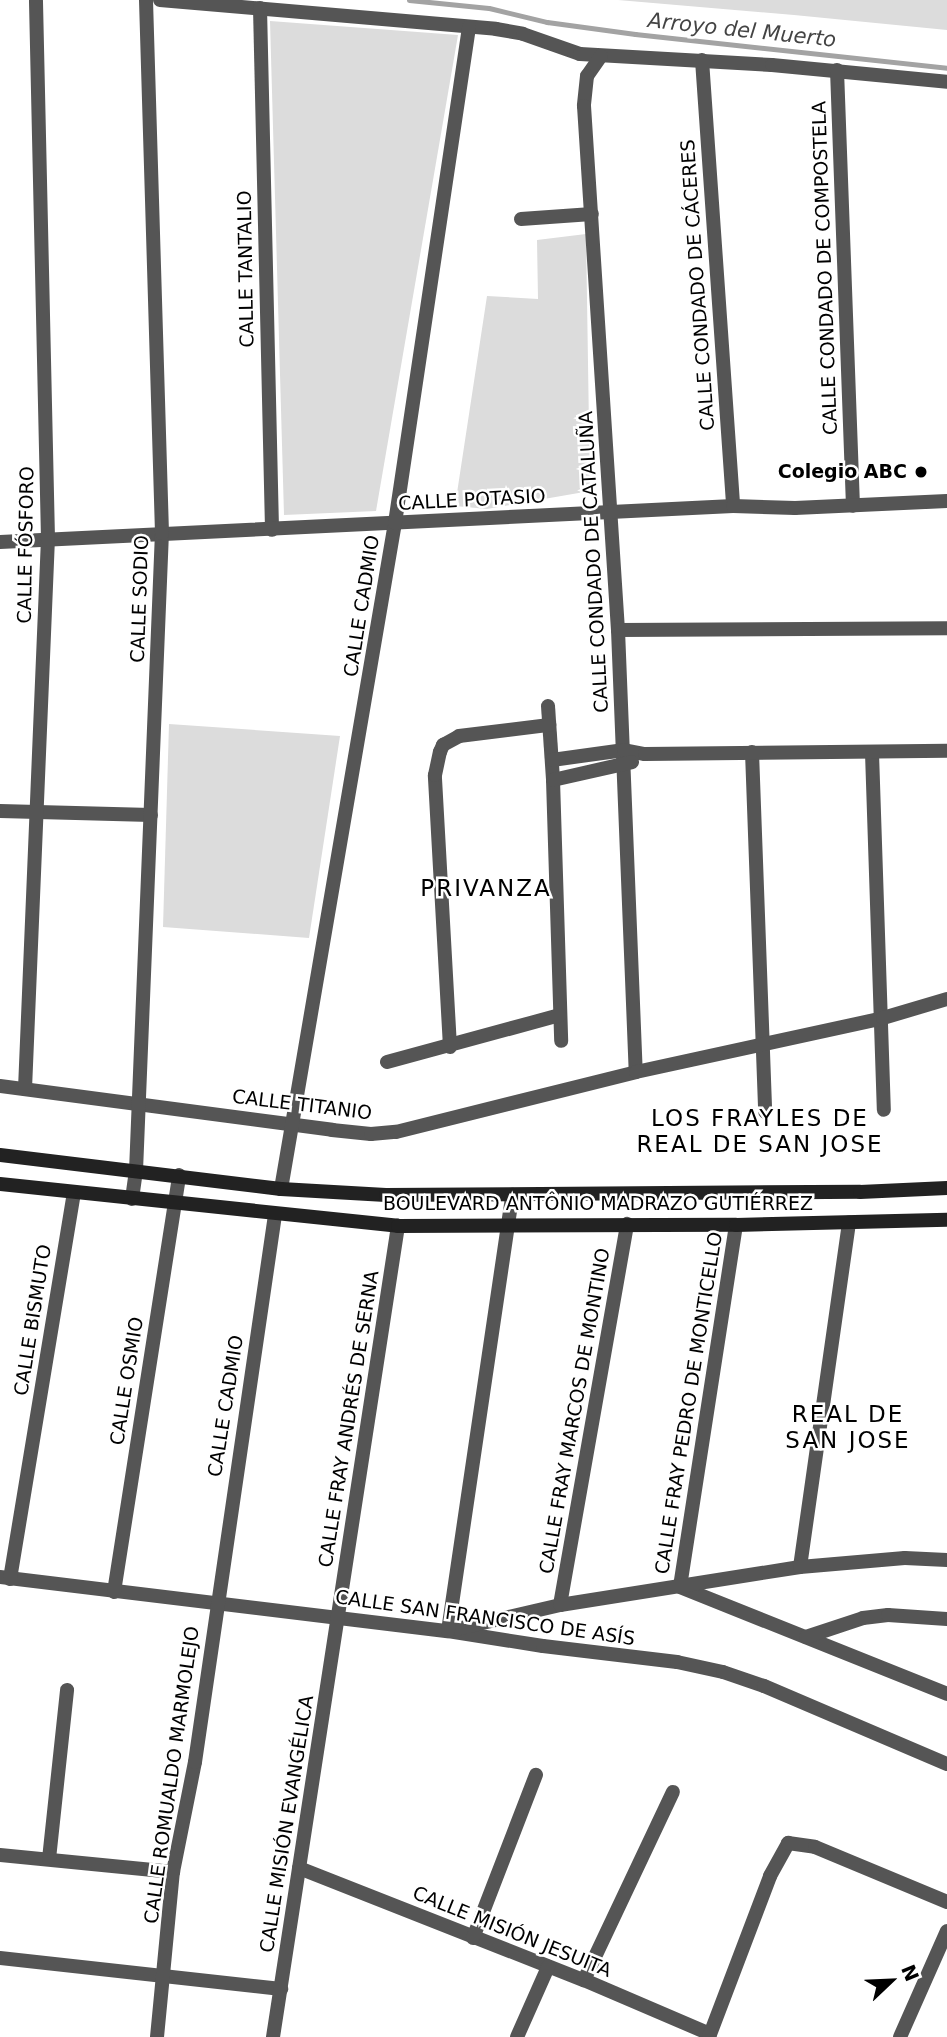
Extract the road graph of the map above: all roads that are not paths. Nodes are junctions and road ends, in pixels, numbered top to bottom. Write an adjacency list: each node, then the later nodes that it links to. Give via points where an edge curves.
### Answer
1 (36, 0): 19 (street, CALLE FÓSFORO)
2 (146, 0): 18 (street, CALLE SODIO)
3 (160, 0): 4 (street)
4 (260, 8): 5 (street); 17 (street, CALLE TANTALIO)
5 (469, 27): 6 (street, via 523,34 580,54); 16 (street, CALLE CADMIO)
6 (601, 56): 7 (street); 10 (street, CALLE CONDADO DE CATALUÑA, via 587,76 584,90)
7 (702, 60): 8 (street); 13 (street, CALLE CONDADO DE CÁCERES)
8 (837, 70): 9 (street); 14 (street, CALLE CONDADO DE COMPOSTELA)
9 (947, 82)
10 (592, 214): 11 (street); 15 (street, CALLE CONDADO DE CATALUÑA)
11 (520, 219)
12 (947, 501): 14 (street, CALLE POTASIO)
13 (733, 506): 14 (street, CALLE POTASIO); 15 (street, CALLE POTASIO)
14 (853, 506)
15 (610, 512): 16 (street, CALLE POTASIO); 22 (street, CALLE CONDADO DE CATALUÑA)
16 (395, 523): 17 (street, CALLE POTASIO); 47 (street, CALLE CADMIO)
17 (272, 530): 18 (street, CALLE POTASIO)
18 (162, 533): 19 (street, CALLE POTASIO); 33 (street, CALLE SODIO)
19 (48, 539): 20 (street, CALLE POTASIO); 32 (street, CALLE FÓSFORO)
20 (0, 542)
21 (947, 628): 22 (street)
22 (618, 630): 28 (street, CALLE CONDADO DE CATALUÑA)
23 (548, 706): 24 (street)
24 (549, 725): 29 (street); 39 (street, via 459,736 440,752 435,775)
25 (947, 751): 27 (street)
26 (752, 752): 27 (street); 28 (street); 38 (street)
27 (872, 753): 36 (street)
28 (625, 758): 29 (street); 30 (street); 41 (street, CALLE CONDADO DE CATALUÑA)
29 (552, 760): 30 (street)
30 (553, 780): 35 (street)
31 (0, 811): 32 (street)
32 (35, 812): 33 (street); 43 (street, CALLE FÓSFORO)
33 (151, 815): 44 (street, CALLE SODIO)
34 (947, 999): 36 (street, CALLE TITANIO)
35 (560, 1014): 37 (street); 39 (street)
36 (883, 1018): 38 (street, CALLE TITANIO); 45 (street)
37 (561, 1041)
38 (762, 1044): 41 (street, CALLE TITANIO); 46 (street)
39 (450, 1047): 40 (street)
40 (387, 1062)
41 (636, 1072): 47 (street, CALLE TITANIO, via 396,1132 371,1134)
42 (0, 1086): 43 (street, CALLE TITANIO)
43 (25, 1089): 44 (street, CALLE TITANIO)
44 (139, 1102): 47 (street, CALLE TITANIO); 49 (street, CALLE SODIO)
45 (884, 1111)
46 (765, 1112)
47 (291, 1125): 53 (street, CALLE CADMIO)
48 (0, 1154): 49 (street, BOULEVARD ANTÔNIO MADRAZO GUTIÉRREZ)
49 (136, 1171): 50 (street, BOULEVARD ANTÔNIO MADRAZO GUTIÉRREZ); 56 (street, CALLE SODIO)
50 (179, 1175): 53 (street, BOULEVARD ANTÔNIO MADRAZO GUTIÉRREZ); 57 (street, CALLE OSMIO)
51 (0, 1184): 54 (street, BOULEVARD ANTÔNIO MADRAZO GUTIÉRREZ)
52 (947, 1188): 55 (street, BOULEVARD ANTÔNIO MADRAZO GUTIÉRREZ)
53 (281, 1189): 55 (street, BOULEVARD ANTÔNIO MADRAZO GUTIÉRREZ)
54 (74, 1193): 56 (street, BOULEVARD ANTÔNIO MADRAZO GUTIÉRREZ); 67 (street, CALLE BISMUTO)
55 (512, 1195): 64 (street)
56 (132, 1199): 57 (street, BOULEVARD ANTÔNIO MADRAZO GUTIÉRREZ)
57 (174, 1203): 58 (street, BOULEVARD ANTÔNIO MADRAZO GUTIÉRREZ); 69 (street, CALLE OSMIO)
58 (275, 1215): 63 (street, BOULEVARD ANTÔNIO MADRAZO GUTIÉRREZ); 70 (street, CALLE CADMIO)
59 (947, 1220): 60 (street, BOULEVARD ANTÔNIO MADRAZO GUTIÉRREZ)
60 (849, 1222): 62 (street, BOULEVARD ANTÔNIO MADRAZO GUTIÉRREZ); 66 (street)
61 (627, 1224): 62 (street, BOULEVARD ANTÔNIO MADRAZO GUTIÉRREZ); 64 (street, BOULEVARD ANTÔNIO MADRAZO GUTIÉRREZ); 71 (street, CALLE FRAY MARCOS DE MONTINO)
62 (736, 1225): 68 (street, CALLE FRAY PEDRO DE MONTICELLO)
63 (398, 1226): 64 (street, BOULEVARD ANTÔNIO MADRAZO GUTIÉRREZ); 72 (street, CALLE FRAY ANDRÉS DE SERNA)
64 (510, 1226): 74 (street)
65 (947, 1560): 66 (street, via 905,1558)
66 (800, 1567): 68 (street)
67 (5, 1578): 69 (street, CALLE SAN FRANCISCO DE ASÍS)
68 (680, 1587): 71 (street); 75 (street)
69 (114, 1592): 70 (street, CALLE SAN FRANCISCO DE ASÍS)
70 (216, 1603): 72 (street, CALLE SAN FRANCISCO DE ASÍS); 84 (street, CALLE ROMUALDO MARMOLEJO, via 195,1762)
71 (560, 1605): 74 (street)
72 (338, 1617): 74 (street, CALLE SAN FRANCISCO DE ASÍS); 83 (street, CALLE MISIÓN EVANGÉLICA)
73 (947, 1619): 75 (street, via 863,1618)
74 (449, 1631): 78 (street, CALLE SAN FRANCISCO DE ASÍS, via 723,1672)
75 (806, 1637): 77 (street)
76 (67, 1690): 82 (street)
77 (947, 1694)
78 (947, 1764)
79 (536, 1775): 87 (street)
80 (673, 1792): 91 (street)
81 (0, 1855): 82 (street)
82 (49, 1859): 84 (street)
83 (299, 1868): 87 (street, CALLE MISIÓN JESUITA); 92 (street, CALLE MISIÓN EVANGÉLICA)
84 (173, 1872): 90 (street, CALLE ROMUALDO MARMOLEJO)
85 (947, 1902): 93 (street, via 816,1847 788,1843 770,1877)
86 (947, 1931): 97 (street)
87 (473, 1938): 89 (street, CALLE MISIÓN JESUITA)
88 (0, 1958): 90 (street)
89 (548, 1967): 91 (street, CALLE MISIÓN JESUITA); 96 (street)
90 (164, 1976): 92 (street); 94 (street, CALLE ROMUALDO MARMOLEJO)
91 (584, 1980): 93 (street, CALLE MISIÓN JESUITA)
92 (281, 1989): 95 (street, CALLE MISIÓN EVANGÉLICA)
93 (709, 2036)
94 (157, 2037)
95 (274, 2037)
96 (517, 2037)
97 (901, 2037)

